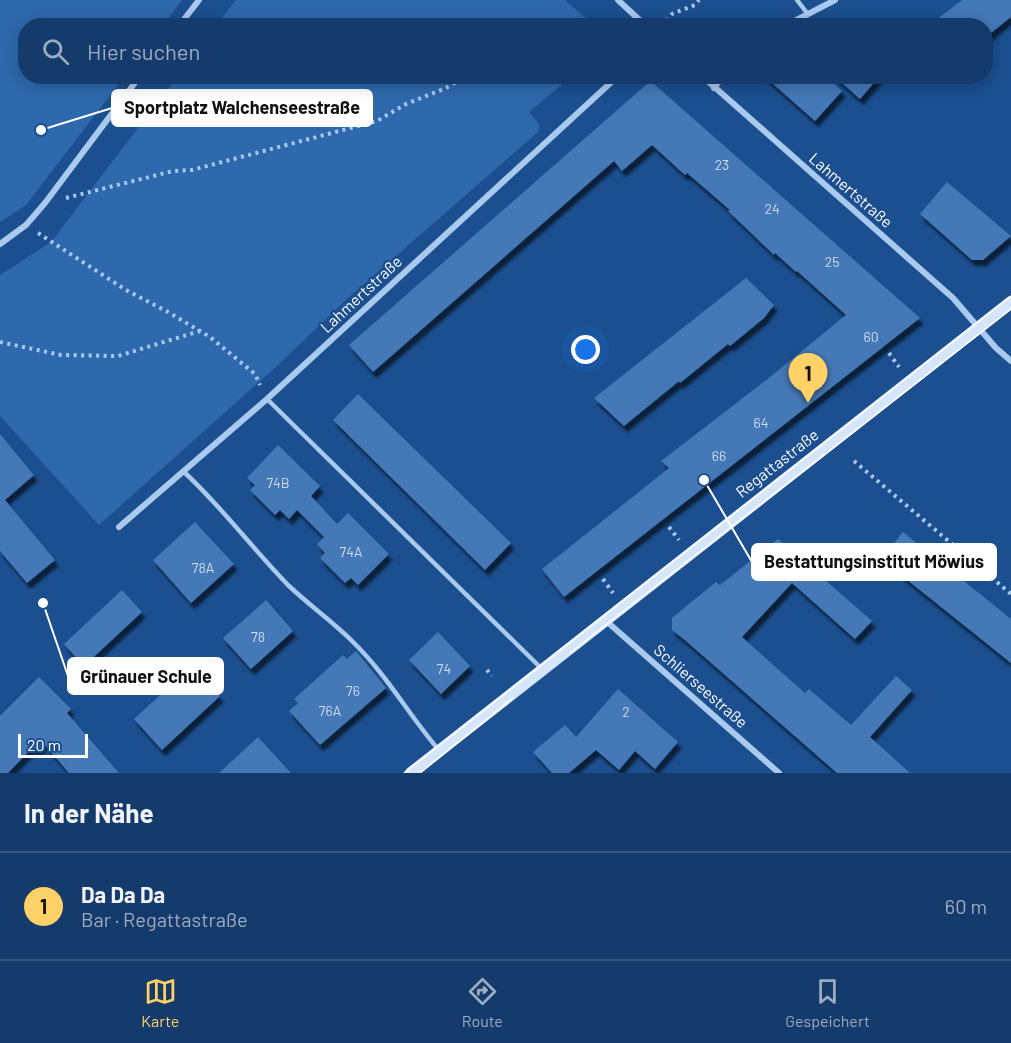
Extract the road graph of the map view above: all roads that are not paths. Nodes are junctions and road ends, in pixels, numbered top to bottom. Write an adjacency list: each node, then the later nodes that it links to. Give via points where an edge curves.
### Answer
1 (199, 0): 6 (street)
2 (618, 0): 7 (street)
3 (797, 0): 5 (lane)
4 (835, 0): 5 (street)
5 (807, 13): 8 (street)
6 (185, 18)
7 (637, 18)
8 (799, 18)
9 (134, 84): 14 (street, via 45,203 26,225)
10 (609, 84): 18 (street, Lahmertstraße)
11 (710, 84): 13 (street, Lahmertstraße)
12 (717, 84): 13 (street)
13 (714, 88): 16 (street, Lahmertstraße, via 953,298)
14 (0, 244)
15 (1011, 302): 16 (main road, Regattastraße)
16 (978, 328): 17 (street); 21 (main road, Regattastraße)
17 (1011, 361)
18 (267, 399): 19 (street, Lahmertstraße); 22 (lane)
19 (183, 471): 20 (street, Lahmertstraße); 23 (lane, via 289,585 354,642)
20 (119, 527)
21 (605, 620): 22 (main road, Regattastraße); 25 (street, Schlierseestraße)
22 (542, 669): 23 (main road, Regattastraße)
23 (440, 750): 24 (main road, Regattastraße)
24 (411, 773)
25 (779, 773)

